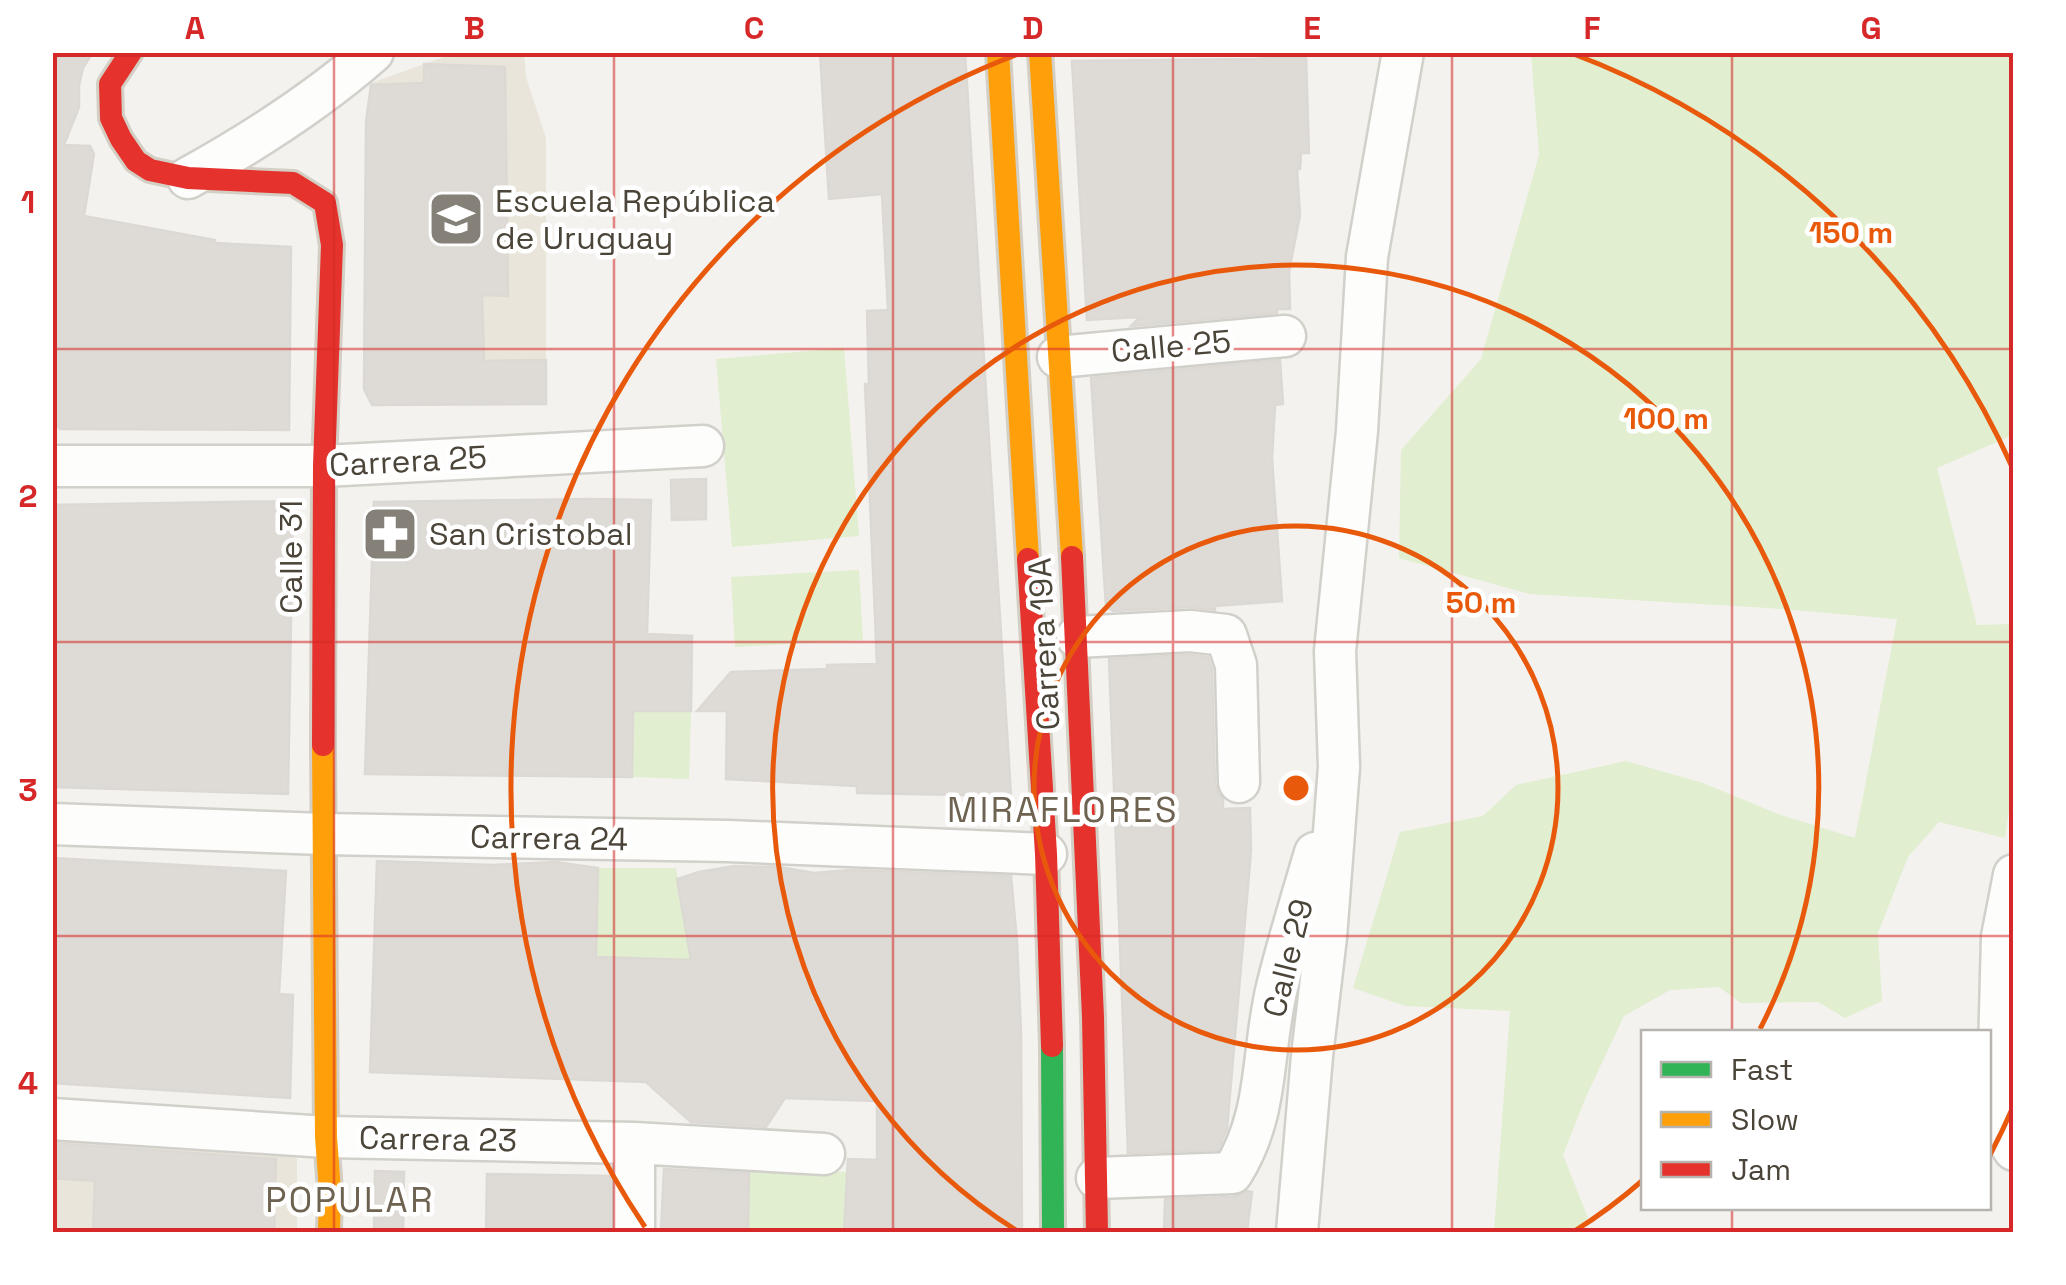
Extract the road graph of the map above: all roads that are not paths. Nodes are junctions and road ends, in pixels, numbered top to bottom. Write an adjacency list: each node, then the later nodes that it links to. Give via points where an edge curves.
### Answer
1 (131, 52): 6 (main road, Calle 31, via 110,84 111,118 136,161)
2 (372, 52): 6 (street, via 303,108)
3 (998, 52): 17 (main road, Carrera 19A)
4 (1040, 52): 8 (main road, Carrera 19A)
5 (1403, 52): 13 (street, via 1367,257 1335,651)
6 (188, 178): 11 (main road, Calle 31, via 293,183 325,203 332,244)
7 (1285, 336): 8 (street, Calle 25)
8 (1058, 356): 12 (main road, Carrera 19A)
9 (703, 446): 11 (street, Carrera 25)
10 (52, 466): 11 (street, Carrera 25)
11 (324, 466): 16 (main road, Calle 31)
12 (1078, 637): 14 (street, via 1190,630 1226,635 1236,665); 24 (main road, Carrera 19A)
13 (1339, 767): 24 (street, Calle 29, via 1276,990 1259,1114 1246,1151 1232,1173); 29 (street)
14 (1239, 782)
15 (52, 824): 16 (street, Carrera 24)
16 (323, 834): 17 (street, Carrera 24); 20 (main road, Calle 31)
17 (1046, 854): 27 (main road, Carrera 19A)
18 (2014, 875): 22 (street, via 2002,937 1999,1052 2006,1138)
19 (52, 1120): 20 (street, Carrera 23)
20 (326, 1136): 21 (street, Carrera 23); 25 (main road, Calle 31)
21 (634, 1143): 23 (street, Carrera 23); 26 (street)
22 (2014, 1150)
23 (824, 1154)
24 (1097, 1178): 28 (main road, Carrera 19A)
25 (329, 1232)
26 (634, 1232)
27 (1053, 1232)
28 (1097, 1232)
29 (1297, 1232)

